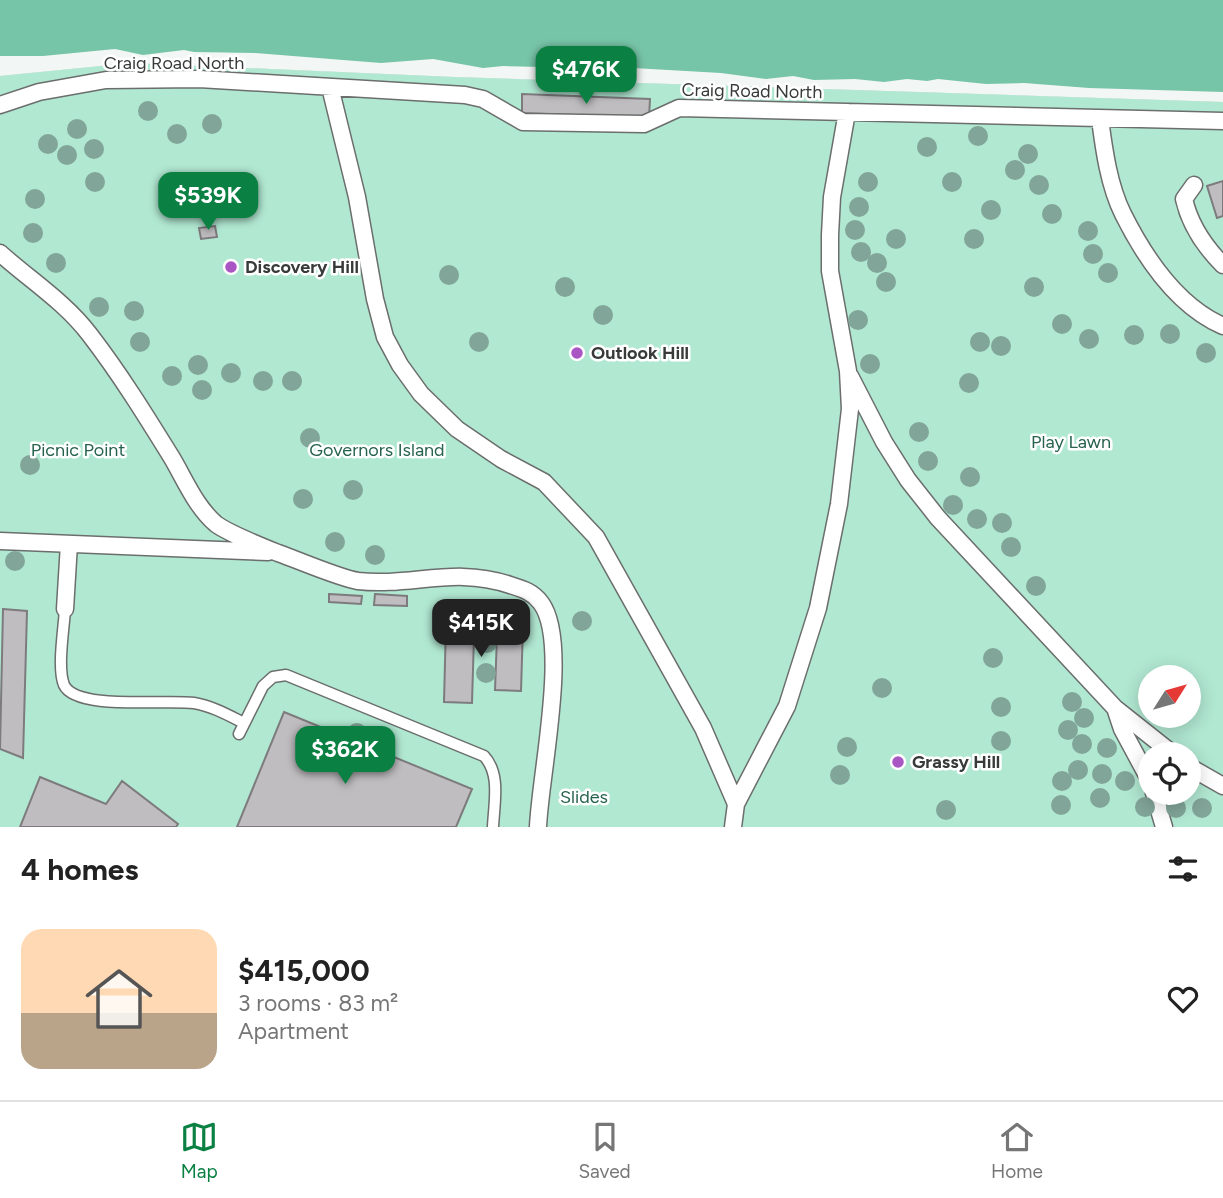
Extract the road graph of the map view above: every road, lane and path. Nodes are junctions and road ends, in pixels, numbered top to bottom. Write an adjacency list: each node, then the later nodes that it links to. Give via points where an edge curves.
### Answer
1 (330, 87): 2 (street, Craig Road North, via 199,79 106,80 39,92); 3 (street, Craig Road North, via 466,95 483,99 523,122 644,124 679,108); 22 (street, via 357,197 374,299 385,337 400,365 421,394 457,429 544,482 596,537 703,728)
2 (0, 105)
3 (847, 112): 4 (street, Craig Road North); 10 (street, via 832,197 830,271)
4 (1100, 119): 5 (street, Craig Road North); 9 (street, via 1122,213 1157,270 1180,297)
5 (1223, 121)
6 (1194, 185): 8 (street, via 1184,199 1188,219)
7 (0, 253): 13 (street, via 50,293 89,333 216,524)
8 (1223, 265)
9 (1223, 327)
10 (848, 371): 15 (street, via 908,480); 22 (street, via 848,439 818,608 787,706)
11 (0, 541): 12 (street)
12 (69, 544): 13 (street); 14 (street)
13 (277, 552): 25 (street, via 355,580 471,575 534,594 551,627 555,666)
14 (65, 609): 16 (lane, via 62,669 63,684 70,693 90,700 195,703)
15 (1115, 708): 18 (street); 19 (street)
16 (244, 723): 17 (lane); 24 (lane, via 263,686 273,677 286,675 484,755 495,780)
17 (239, 734)
18 (1158, 742)
19 (1138, 759)
20 (1201, 773): 21 (street)
21 (1223, 786)
22 (736, 804): 26 (street)
23 (1158, 805): 27 (street)
24 (493, 827)
25 (538, 827)
26 (733, 827)
27 (1164, 827)

